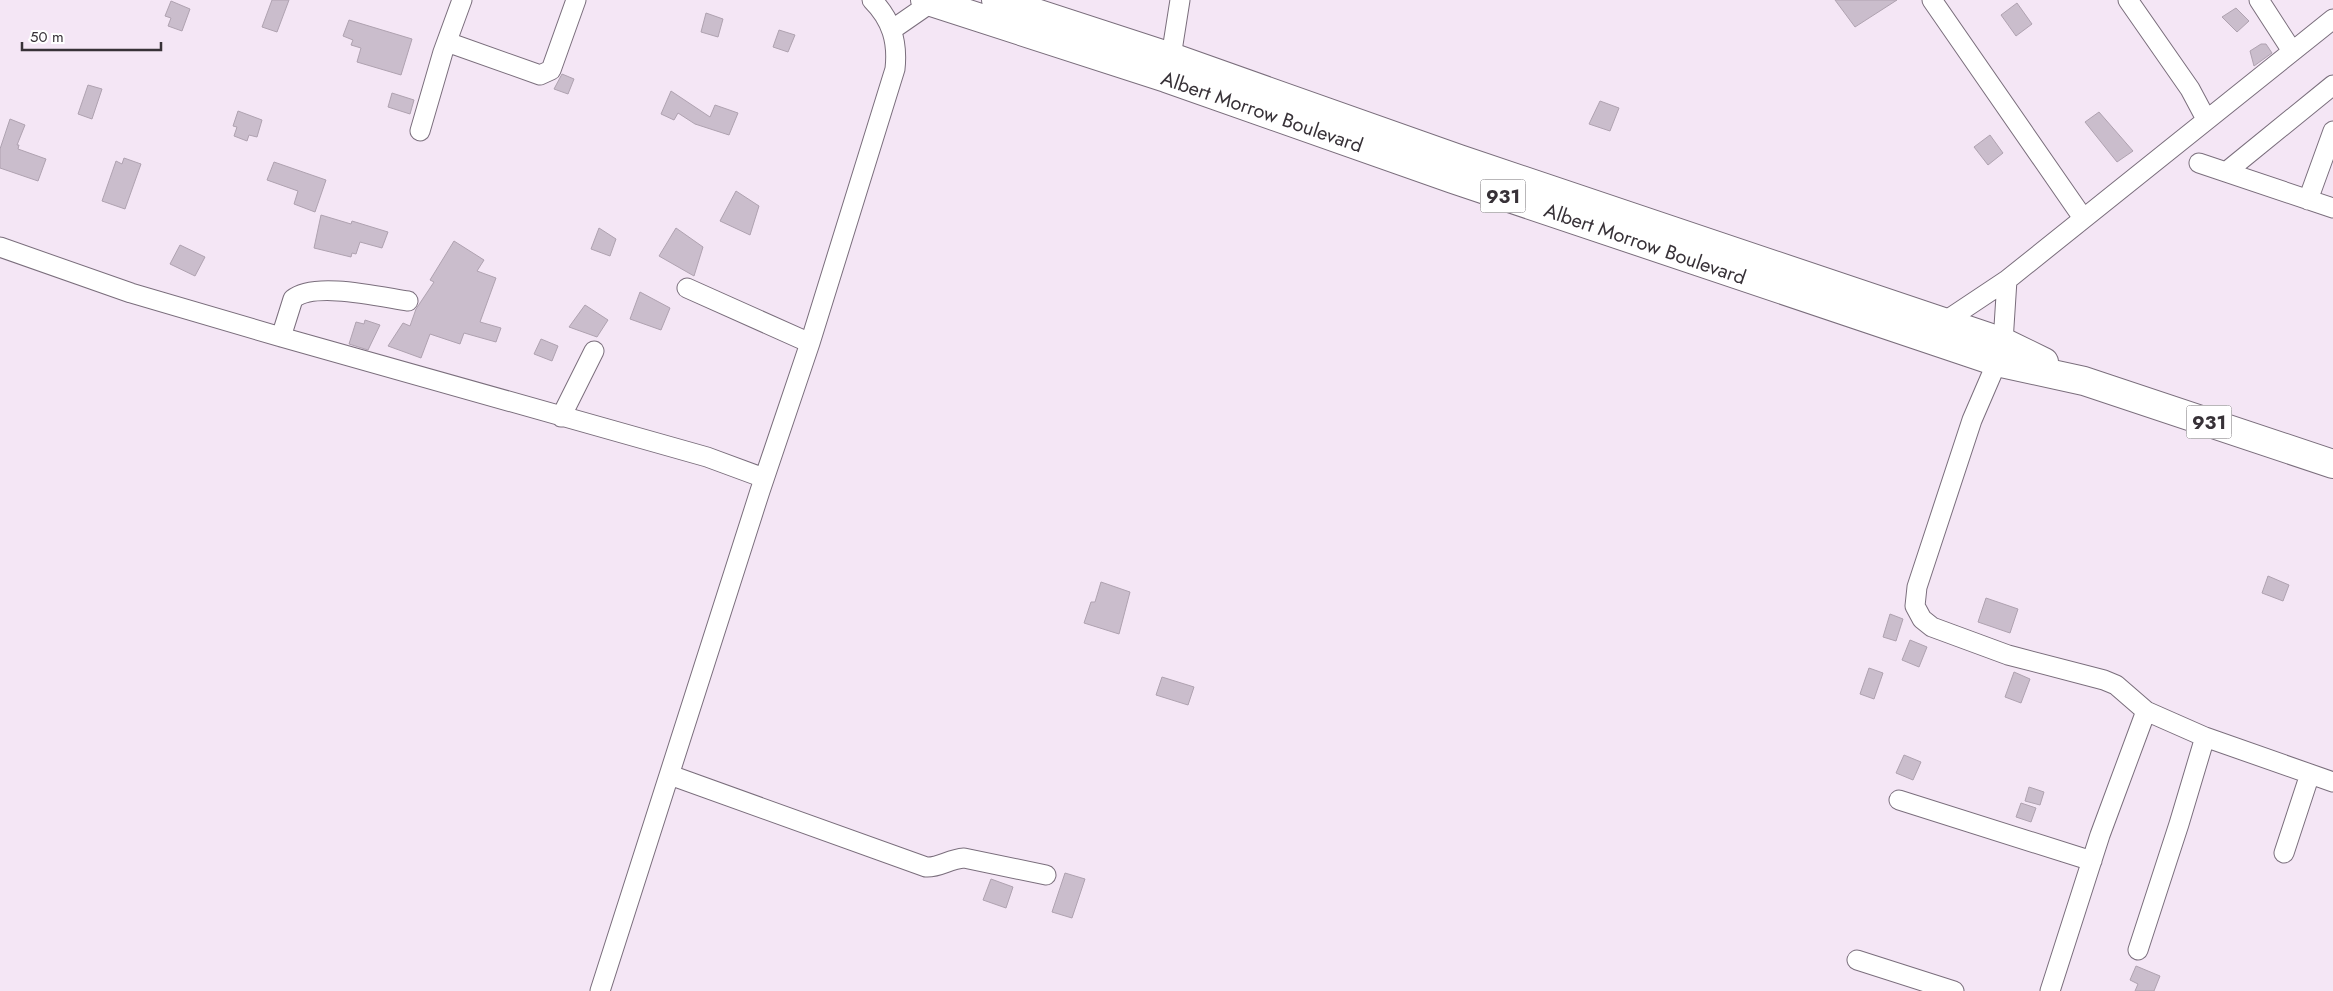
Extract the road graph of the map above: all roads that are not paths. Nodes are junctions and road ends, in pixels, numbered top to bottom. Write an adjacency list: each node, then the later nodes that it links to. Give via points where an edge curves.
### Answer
1 (462, 0): 12 (street)
2 (576, 0): 12 (street, via 551,70 540,75)
3 (872, 0): 11 (street)
4 (996, 0): 14 (highway, Albert Morrow Boulevard / 931)
5 (1180, 0): 14 (street)
6 (1932, 0): 23 (street)
7 (2128, 0): 16 (street, via 2190,89)
8 (2259, 0): 13 (street)
9 (928, 1): 11 (street); 32 (highway, Albert Morrow Boulevard / 931, via 1166,78 1453,179)
10 (2333, 19): 13 (street)
11 (893, 29): 30 (street, via 895,69)
12 (447, 42): 17 (street)
13 (2292, 51): 16 (street)
14 (1171, 58): 28 (highway, Albert Morrow Boulevard / 931)
15 (2333, 85): 20 (street)
16 (2206, 119): 23 (street)
17 (420, 131)
18 (2333, 131): 21 (street)
19 (2199, 163): 20 (street)
20 (2226, 172): 21 (street)
21 (2308, 200): 22 (street)
22 (2333, 208)
23 (2083, 218): 25 (street)
24 (0, 246): 29 (street, via 131,293)
25 (2008, 280): 28 (street); 32 (street)
26 (687, 288): 30 (street)
27 (408, 302): 29 (street, via 324,290 310,291 293,299)
28 (1944, 322): 32 (highway, Albert Morrow Boulevard / 931)
29 (281, 338): 33 (street)
30 (810, 343): 35 (street)
31 (594, 350): 33 (street)
32 (2000, 352): 34 (highway, Albert Morrow Boulevard / 931); 36 (street, via 1980,397 1917,587 1915,606 1922,619 1944,633 2008,655 2104,680 2116,685)
33 (561, 417): 35 (street, via 707,457)
34 (2333, 464)
35 (764, 478): 38 (street)
36 (2146, 712): 37 (street); 43 (street)
37 (2205, 737): 39 (street); 45 (street)
38 (670, 774): 44 (street, via 926,867 964,858); 47 (street)
39 (2310, 774): 40 (street); 42 (street)
40 (2333, 782)
41 (1899, 800): 43 (street)
42 (2284, 853)
43 (2092, 861): 49 (street)
44 (1046, 876)
45 (2138, 950)
46 (1857, 960): 48 (street)
47 (600, 991)
48 (1954, 991)
49 (2050, 991)

